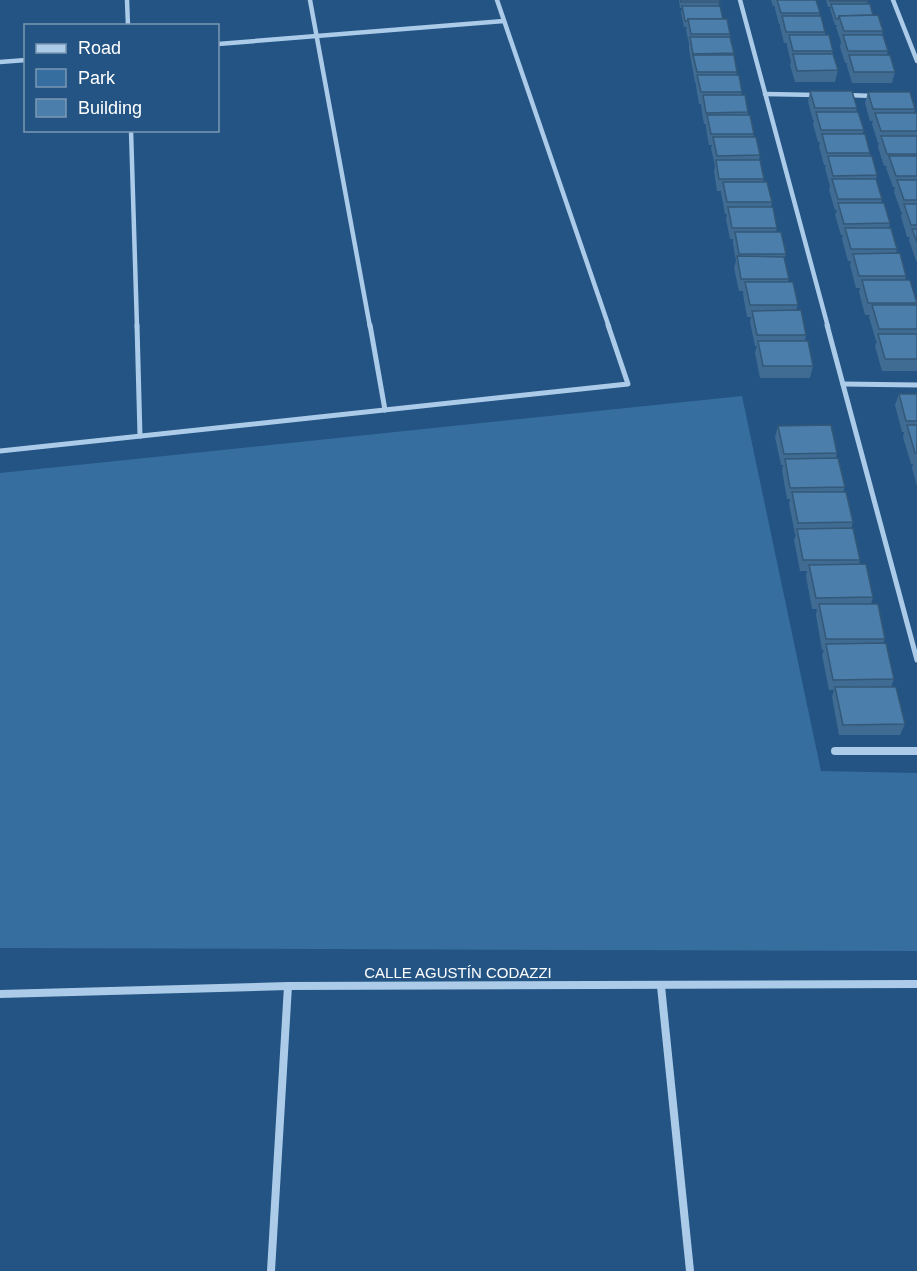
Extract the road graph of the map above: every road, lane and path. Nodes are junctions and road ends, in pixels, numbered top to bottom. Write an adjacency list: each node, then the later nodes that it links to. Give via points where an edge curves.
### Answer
1 (127, 0): 7 (street)
2 (310, 0): 8 (street)
3 (497, 0): 6 (street)
4 (740, 0): 13 (street)
5 (893, 0): 11 (street)
6 (504, 21): 8 (street); 20 (street, via 628,384)
7 (128, 24)
8 (316, 36): 9 (street); 20 (street)
9 (219, 44)
10 (24, 60): 12 (street)
11 (917, 61)
12 (0, 62)
13 (765, 94): 14 (street); 18 (street)
14 (824, 95)
15 (835, 95): 16 (street)
16 (882, 96)
17 (131, 132): 21 (street)
18 (843, 384): 19 (street); 23 (street)
19 (917, 385)
20 (385, 410): 21 (street)
21 (140, 436): 22 (street)
22 (0, 451)
23 (917, 660)
24 (835, 751): 25 (street)
25 (917, 751)
26 (917, 984): 28 (street, CALLE AGUSTÍN CODAZZI)
27 (288, 986): 28 (street, CALLE AGUSTÍN CODAZZI); 29 (street, CALLE AGUSTÍN CODAZZI); 30 (street)
28 (660, 986): 31 (street)
29 (0, 994)
30 (271, 1271)
31 (690, 1271)

